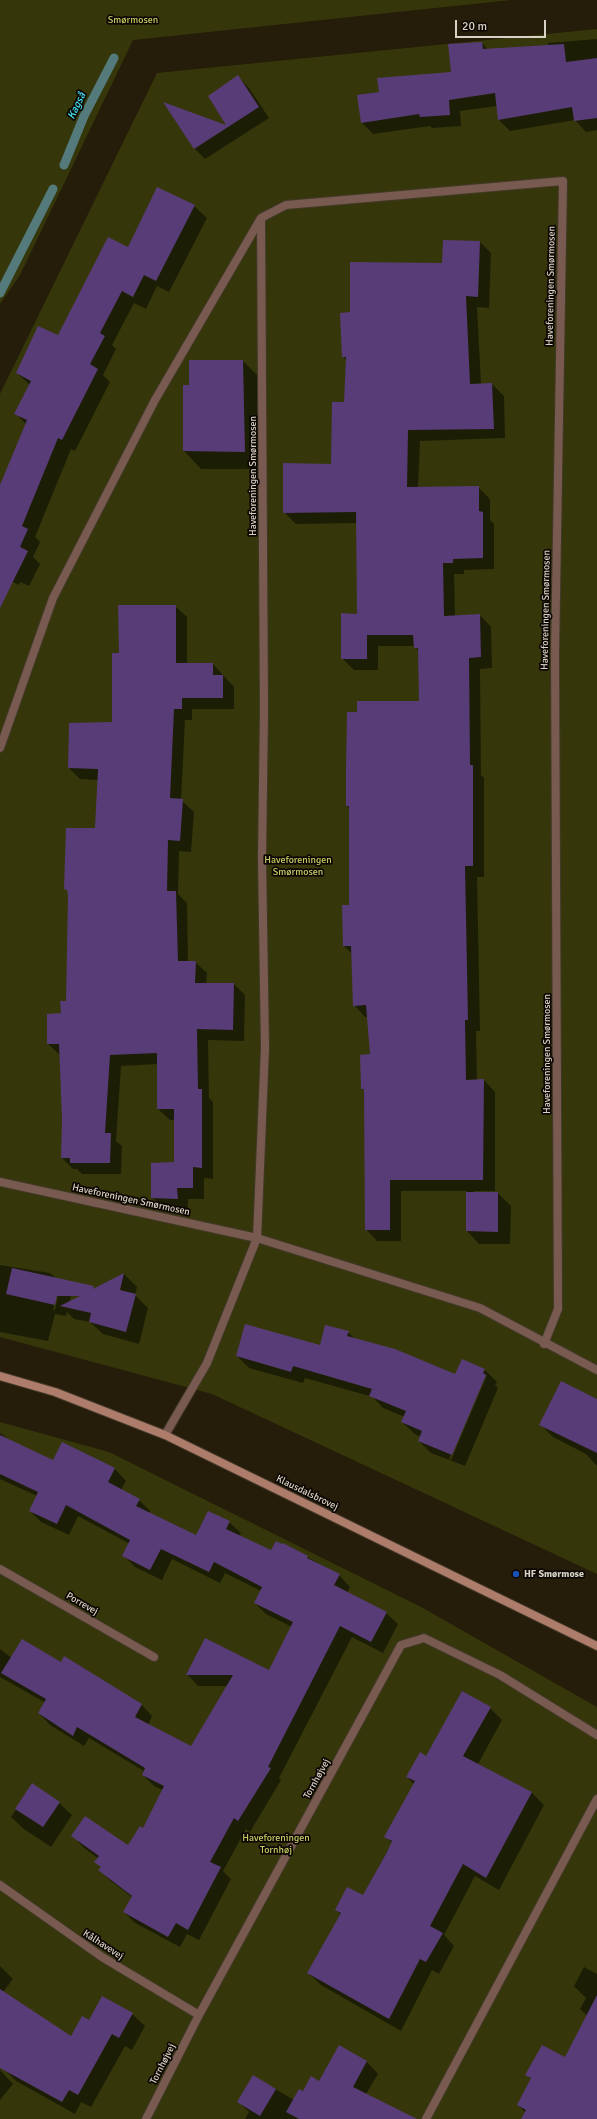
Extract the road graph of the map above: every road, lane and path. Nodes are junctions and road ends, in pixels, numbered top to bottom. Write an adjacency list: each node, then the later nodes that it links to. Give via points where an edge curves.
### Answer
1 (261, 218): 2 (lane, via 155,400 54,598); 4 (lane, Haveforeningen Smørmosen, via 264,703 262,858 265,1048); 5 (lane, Haveforeningen Smørmosen, via 286,205 563,181 555,654 558,1309)
2 (0, 748)
3 (0, 1182): 4 (lane, Haveforeningen Smørmosen)
4 (257, 1238): 5 (lane, Haveforeningen Smørmosen, via 480,1308); 8 (lane, Haveforeningen Smørmosen, via 207,1363)
5 (544, 1344): 6 (lane, Haveforeningen Smørmosen)
6 (597, 1370)
7 (0, 1376): 8 (street, Klausdalsbrovej, via 55,1392)
8 (165, 1435): 10 (street, Klausdalsbrovej)
9 (0, 1569): 11 (lane, Porrevej)
10 (597, 1646)
11 (154, 1657)
12 (597, 1735): 15 (lane, Tornhøjvej, via 500,1675 424,1638 401,1645)
13 (597, 1799): 17 (lane)
14 (0, 1885): 15 (lane, Kålhavevej, via 102,1957)
15 (200, 2015): 16 (lane, Tornhøjvej)
16 (146, 2119)
17 (426, 2119)

